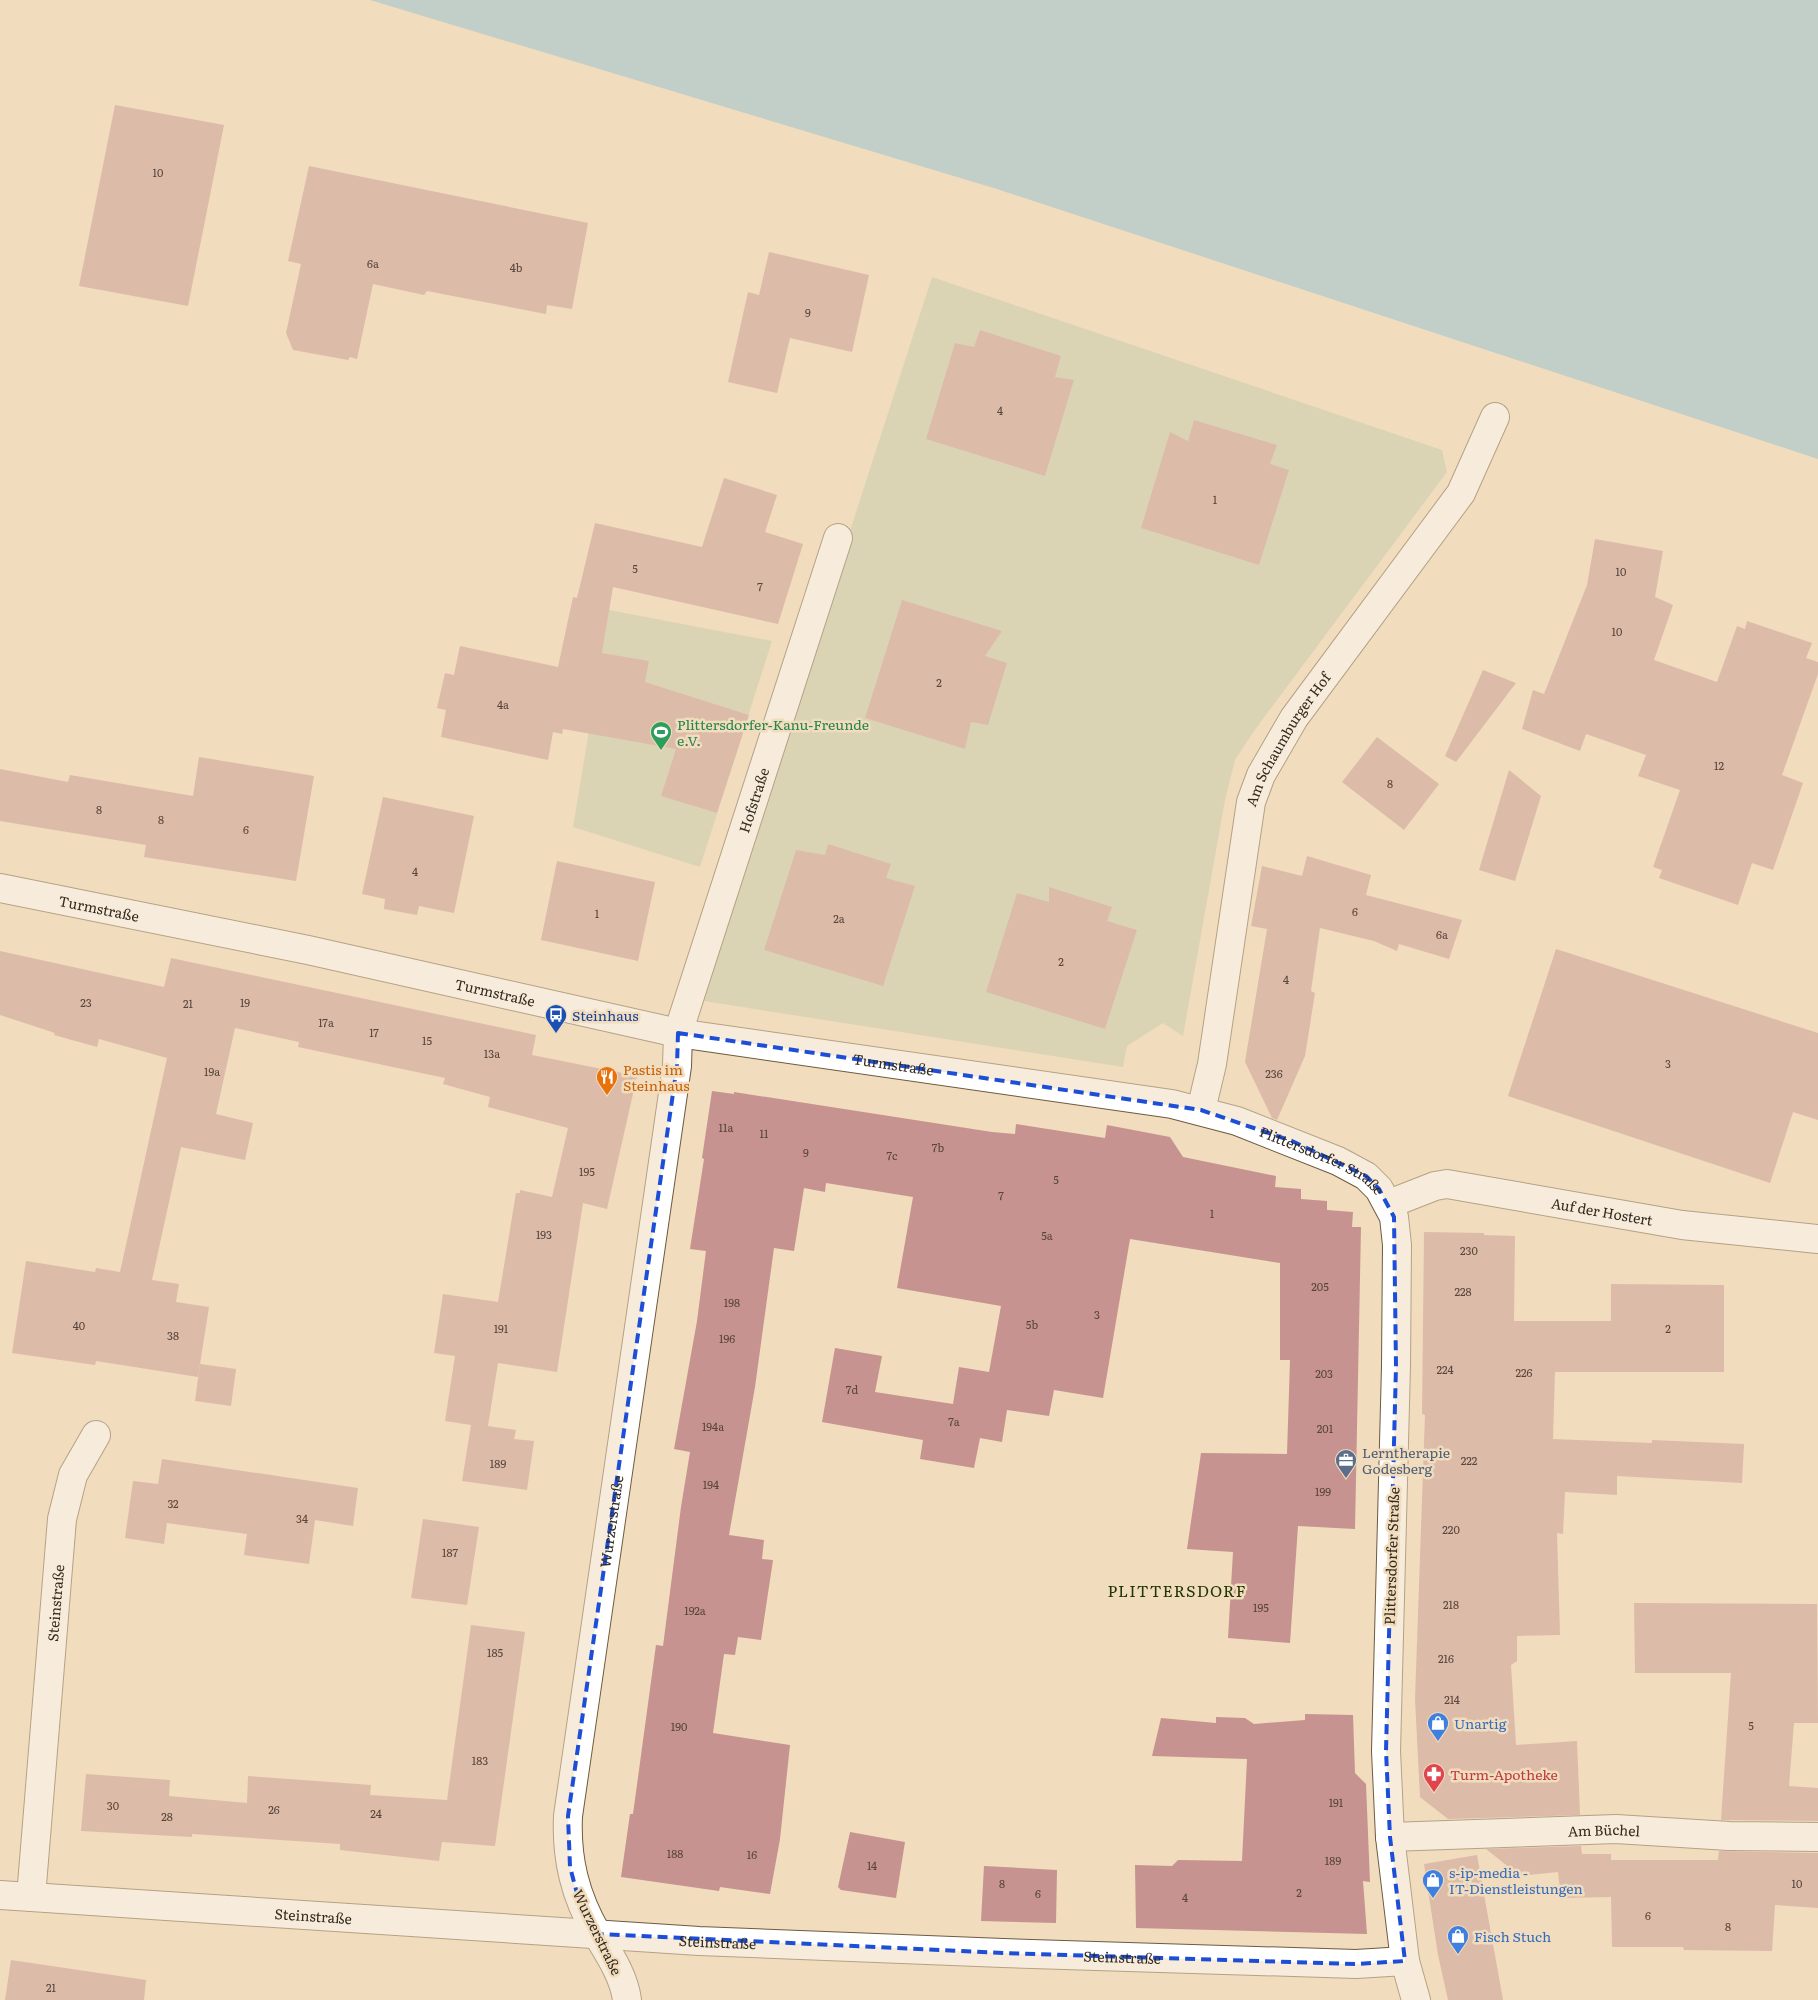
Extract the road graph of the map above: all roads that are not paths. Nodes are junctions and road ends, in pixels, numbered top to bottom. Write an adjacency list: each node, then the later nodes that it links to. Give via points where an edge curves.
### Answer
1 (1495, 417): 5 (street, Am Schaumburger Hof, via 1461,493 1294,718 1261,775 1251,802 1212,1064)
2 (838, 538): 4 (street, Hofstraße)
3 (0, 888): 4 (street, Turmstraße, via 308,950)
4 (678, 1032): 5 (street, Turmstraße); 13 (street, Wurzerstraße, via 676,1075 568,1816 566,1842 570,1867 578,1897)
5 (1201, 1110): 6 (street, Plittersdorfer Straße, via 1338,1161 1366,1176)
6 (1389, 1204): 7 (street, Auf der Hostert, via 1447,1184 1682,1225); 9 (street, Plittersdorfer Straße, via 1397,1246 1386,1750)
7 (1818, 1239)
8 (96, 1435): 12 (street, Steinstraße, via 73,1475 62,1520)
9 (1390, 1837): 10 (street, Am Büchel, via 1616,1829 1729,1836); 14 (street, Plittersdorfer Straße)
10 (1818, 1837)
11 (0, 1895): 12 (street, Steinstraße)
12 (31, 1897): 13 (street, Steinstraße)
13 (597, 1934): 14 (street, Steinstraße, via 1002,1954 1356,1964); 15 (street, Wurzerstraße, via 618,1973)
14 (1405, 1961): 16 (street, Plittersdorfer Straße)
15 (627, 2000)
16 (1416, 2000)

